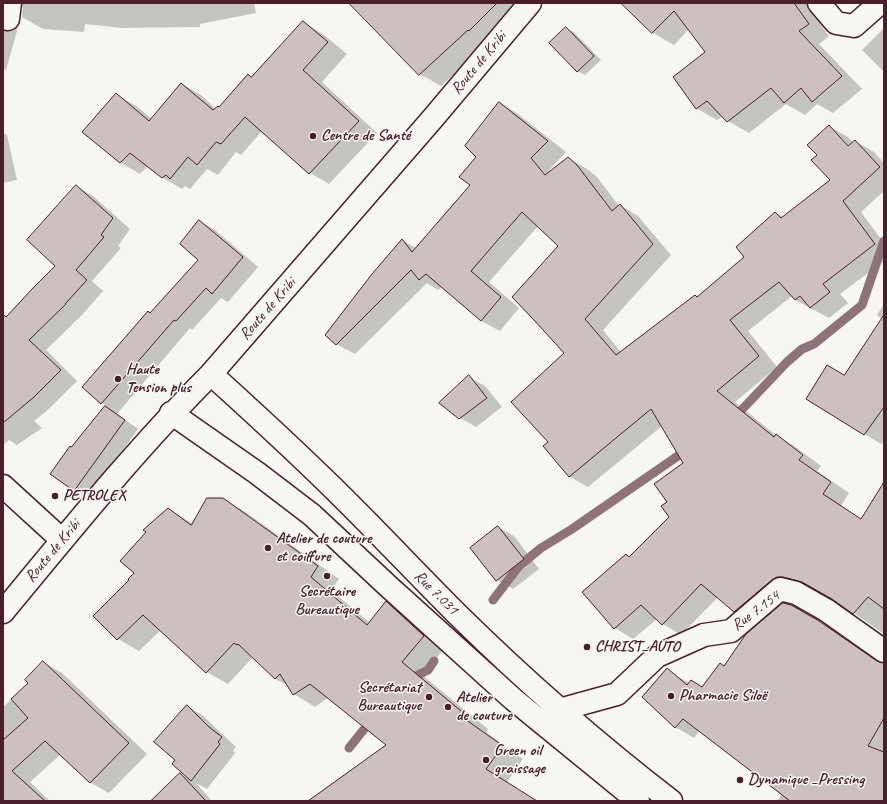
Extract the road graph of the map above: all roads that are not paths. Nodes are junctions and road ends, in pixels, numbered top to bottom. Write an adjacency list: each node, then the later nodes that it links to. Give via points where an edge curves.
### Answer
1 (530, 3): 4 (main road, Route de Kribi)
2 (820, 3): 3 (main road, via 836,23 854,26)
3 (880, 3)
4 (211, 374): 5 (main road, Route de Kribi); 10 (main road, Rue 7.031, via 282,438 458,615)
5 (171, 414): 7 (main road, Route de Kribi); 11 (main road, Rue 7.031, via 257,473 312,515 513,699)
6 (3, 486): 7 (main road)
7 (62, 540): 8 (main road, Route de Kribi)
8 (3, 612)
9 (884, 651): 10 (main road, Rue 7.154, via 826,610 796,593 780,589 731,631 704,634 657,656 617,694)
10 (559, 710): 12 (main road, Rue 7.031)
11 (638, 801)
12 (671, 801)

